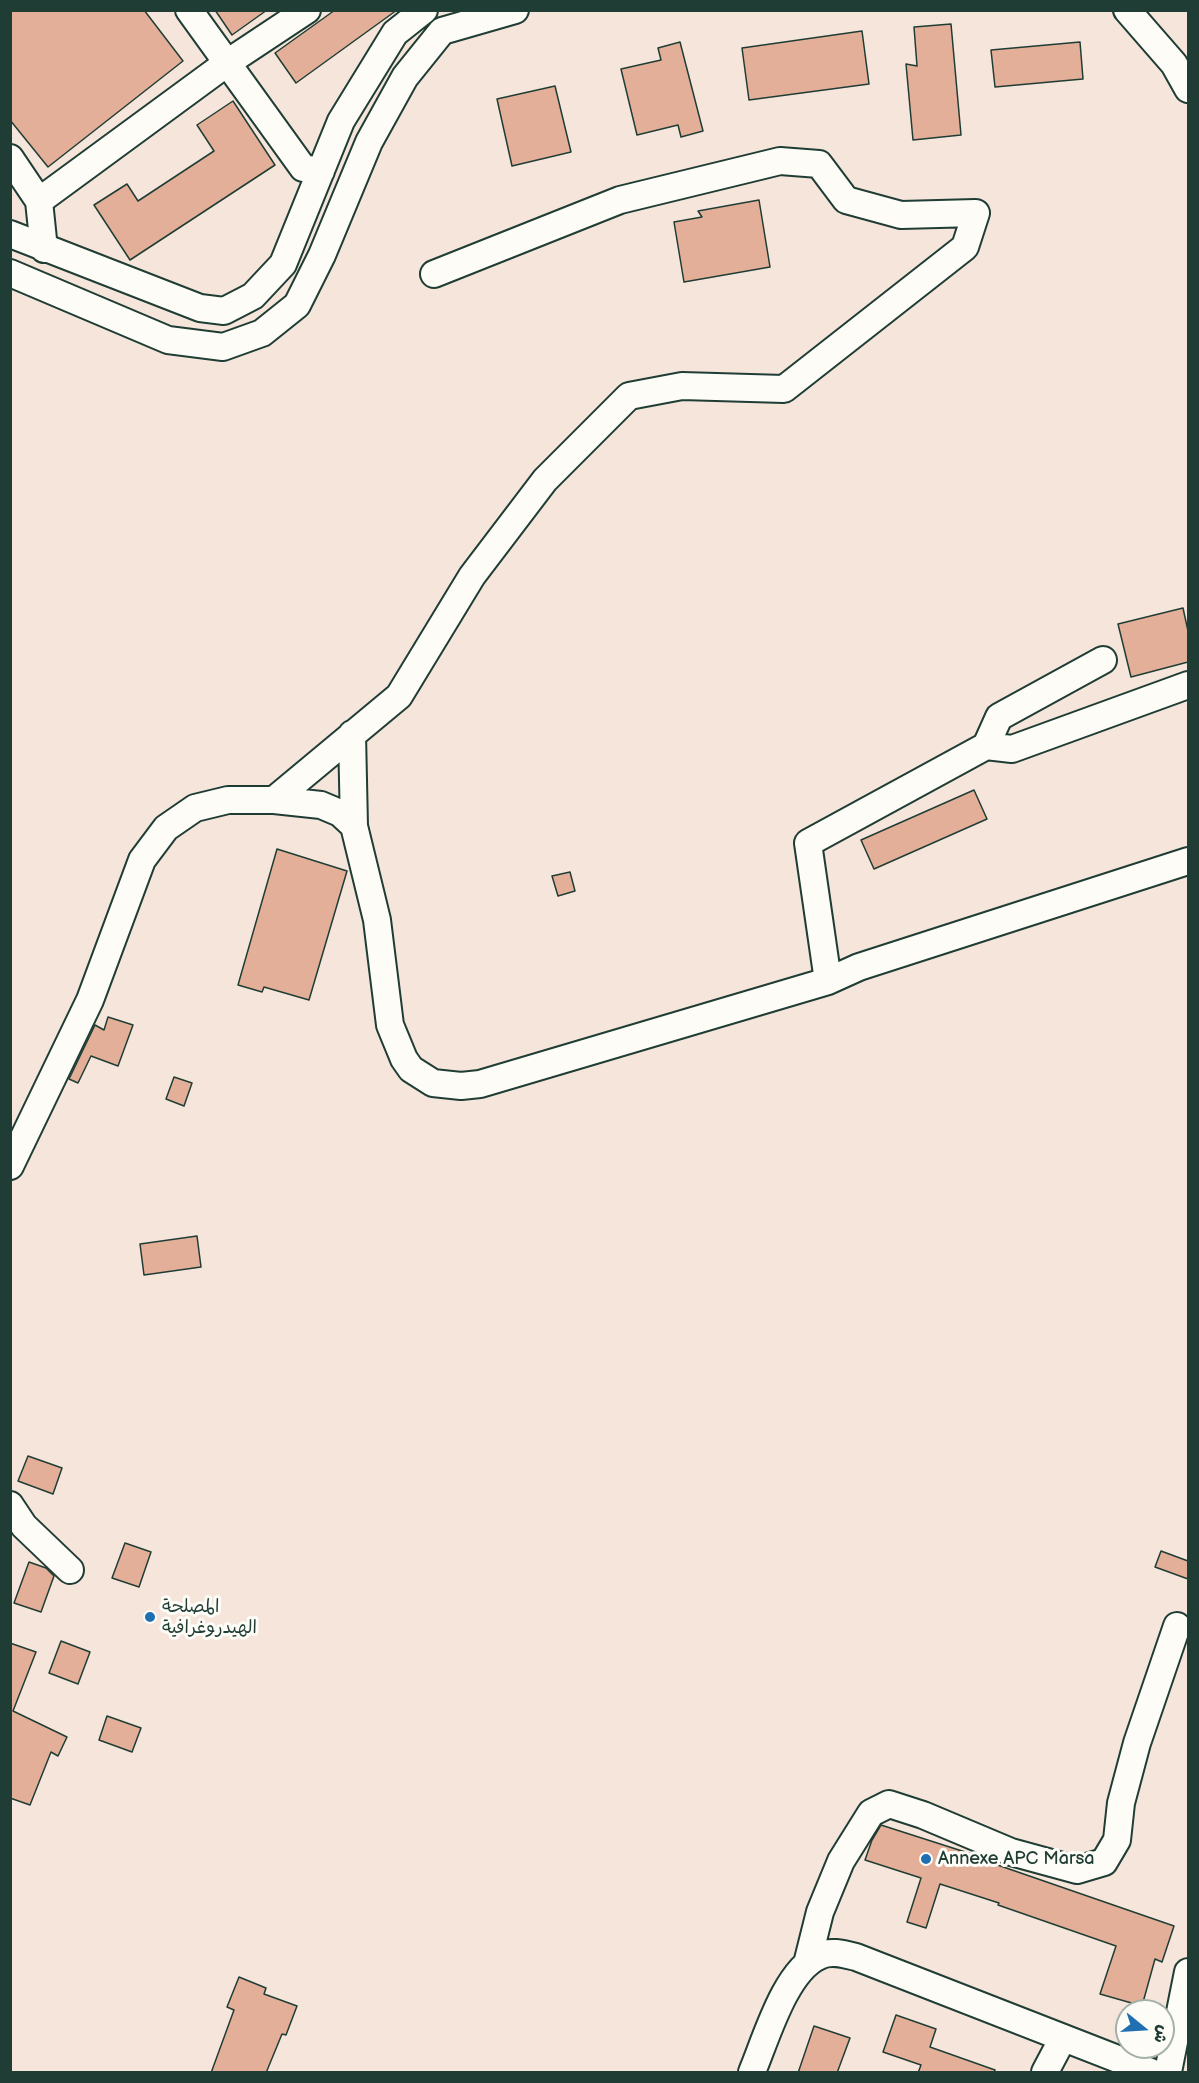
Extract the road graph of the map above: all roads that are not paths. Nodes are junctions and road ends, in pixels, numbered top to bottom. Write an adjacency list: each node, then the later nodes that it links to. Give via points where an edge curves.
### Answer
1 (189, 10): 6 (street)
2 (306, 10): 6 (street)
3 (424, 10): 9 (street, via 395,33 341,121)
4 (515, 10): 13 (street, via 442,31 405,77 369,142 297,305 262,333 223,347 168,340)
5 (1127, 10): 7 (street, via 1174,64)
6 (227, 63): 9 (street, via 303,168); 10 (street)
7 (1188, 89)
8 (10, 158): 10 (street)
9 (321, 171): 12 (street, via 283,264 253,296 224,311 200,308)
10 (39, 201): 12 (street)
11 (10, 234): 12 (street)
12 (44, 249)
13 (10, 273)
14 (434, 274): 17 (street, via 620,200 780,161 819,164 846,200 901,215 976,213 965,247 784,389 682,386 630,396 545,480 472,576 399,696)
15 (1102, 660): 18 (street, via 999,717)
16 (1188, 685): 18 (street, via 1012,749)
17 (352, 734): 19 (street); 20 (street)
18 (986, 746): 22 (street, via 808,843)
19 (274, 800): 20 (street, via 321,805 340,813); 23 (street, via 228,800 195,808 166,828 142,860 90,1000)
20 (354, 826): 22 (street, via 377,920 390,1025 411,1069 433,1083 480,1084)
21 (1188, 861): 22 (street, via 860,967)
22 (828, 981)
23 (10, 1166)
24 (10, 1505): 25 (street, via 24,1526)
25 (70, 1570)
26 (1177, 1626): 27 (street, via 1137,1743 1121,1803 1117,1840 1104,1862 1077,1870 1011,1852 889,1804 871,1813 841,1862 820,1912)
27 (807, 1964): 29 (street, via 819,1955 831,1953 856,1957); 30 (street, via 795,1975)
28 (1188, 1972): 33 (street)
29 (1063, 2038): 31 (street); 32 (street)
30 (752, 2073)
31 (1045, 2073)
32 (1151, 2073)
33 (1168, 2073)

